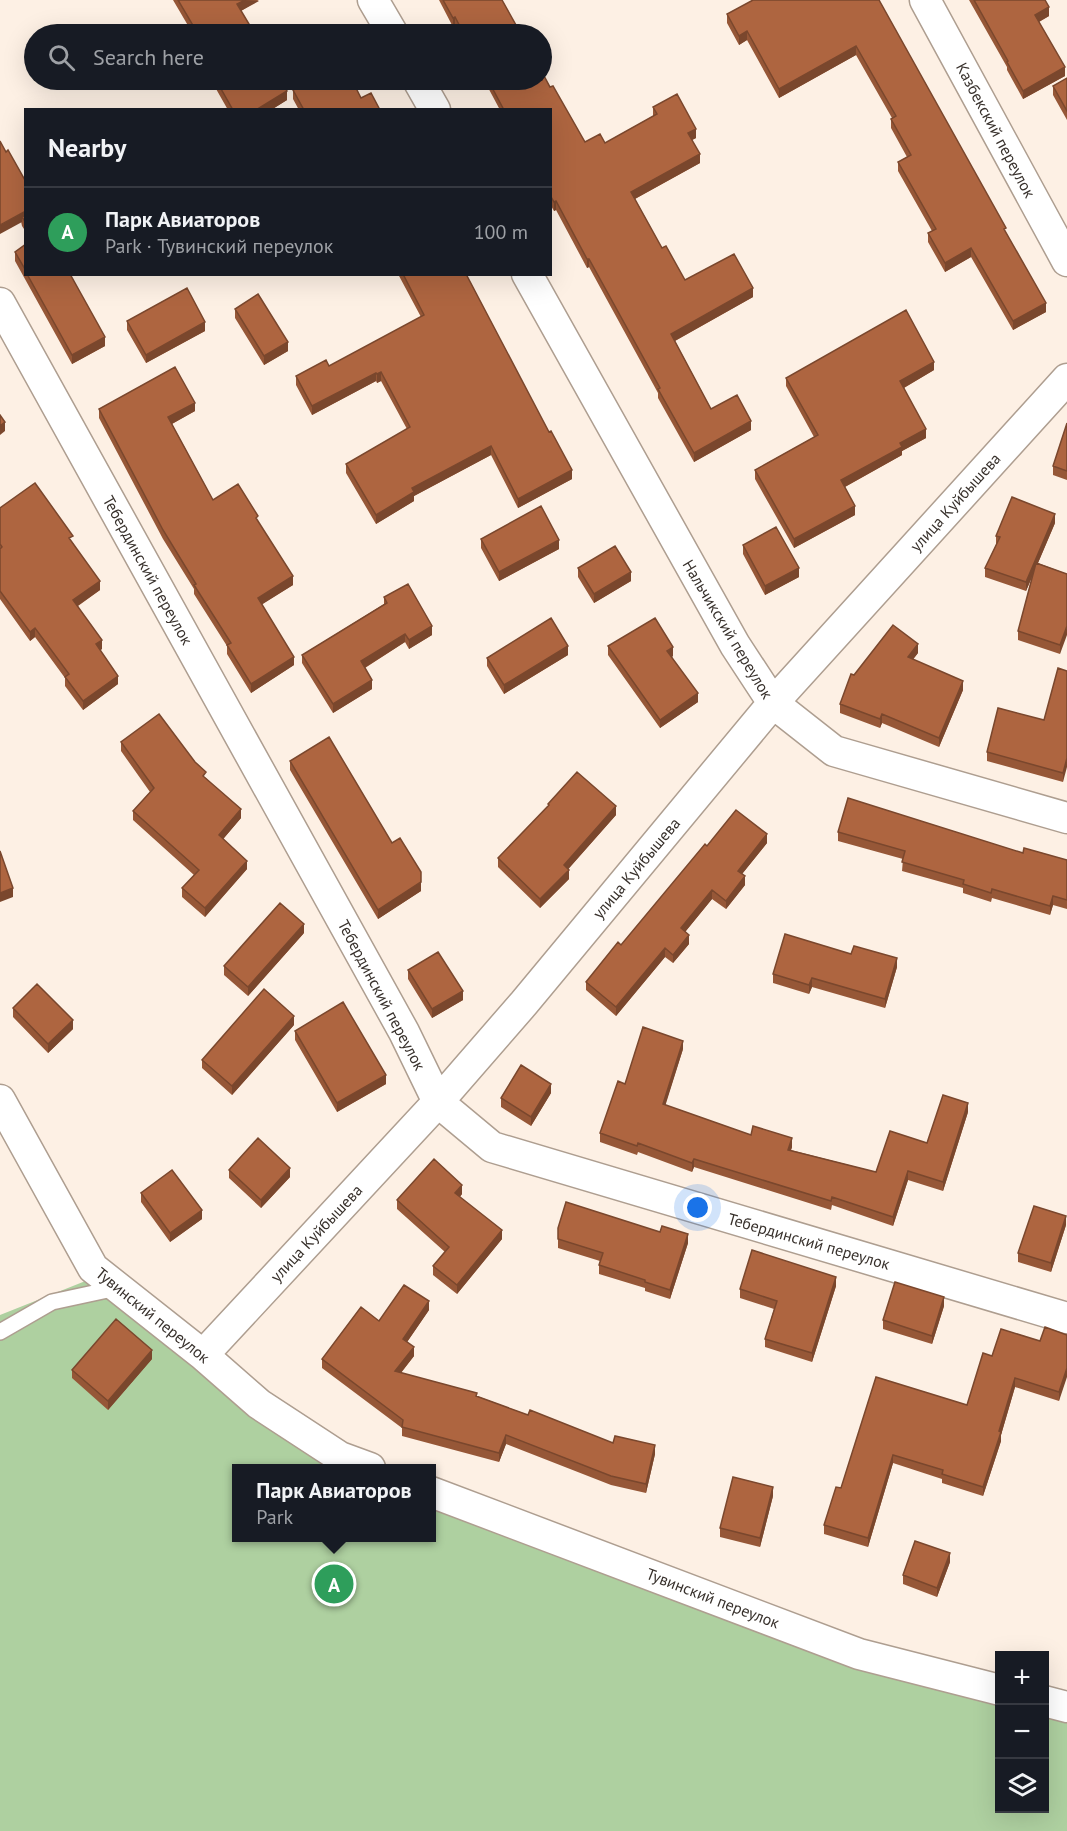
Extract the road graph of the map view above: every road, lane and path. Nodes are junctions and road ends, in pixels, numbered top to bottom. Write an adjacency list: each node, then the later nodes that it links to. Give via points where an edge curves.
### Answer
1 (373, 0): 3 (street)
2 (925, 0): 6 (street, Казбекский переулок)
3 (387, 24)
4 (424, 90): 5 (street)
5 (434, 108)
6 (1067, 261)
7 (528, 276): 10 (street, Нальчикский переулок, via 735,645)
8 (0, 303): 13 (street, Тебердинский переулок, via 404,1032)
9 (1067, 379): 10 (street, улица Куйбышева)
10 (773, 704): 11 (street, Нальчикский переулок, via 834,751); 13 (street, улица Куйбышева)
11 (1067, 818)
12 (0, 1100): 14 (street, Тувинский переулок, via 93,1268)
13 (438, 1102): 15 (street, Тебердинский переулок, via 492,1148); 17 (street, улица Куйбышева)
14 (117, 1288): 16 (lane, via 52,1302); 17 (street, Тувинский переулок)
15 (1067, 1318)
16 (0, 1332)
17 (203, 1355): 18 (street, Тувинский переулок, via 259,1404 340,1457)
18 (359, 1464)
19 (436, 1494): 20 (street, Тувинский переулок, via 859,1654)
20 (995, 1689)
21 (1049, 1702): 22 (street)
22 (1067, 1707)

